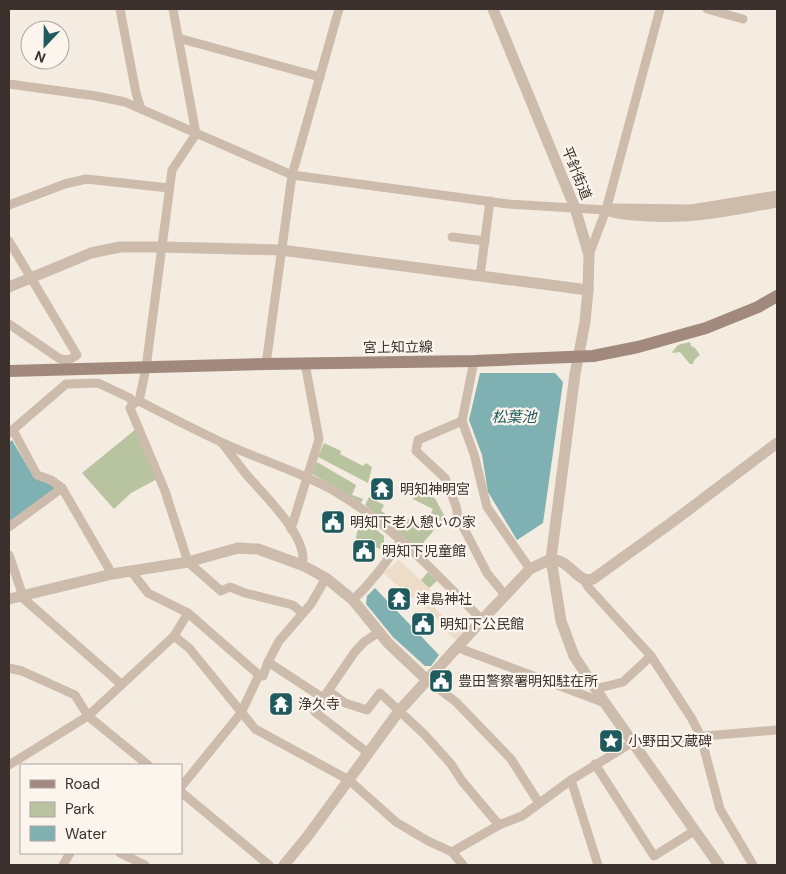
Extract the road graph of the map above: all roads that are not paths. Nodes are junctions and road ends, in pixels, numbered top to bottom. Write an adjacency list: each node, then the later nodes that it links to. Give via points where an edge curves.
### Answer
1 (120, 9): 11 (street)
2 (173, 9): 8 (street)
3 (339, 9): 9 (street)
4 (493, 9): 19 (street, 平針街道)
5 (660, 9): 20 (street)
6 (707, 9): 7 (street)
7 (743, 18)
8 (178, 38): 9 (street); 12 (street)
9 (320, 77): 13 (street)
10 (9, 84): 11 (street, via 96,96)
11 (141, 109): 12 (street)
12 (196, 134): 13 (street); 14 (street, via 172,170)
13 (292, 175): 16 (street); 25 (street)
14 (168, 188): 18 (street, via 86,179); 24 (street)
15 (777, 195): 20 (street, via 691,210)
16 (490, 201): 19 (street); 23 (street)
17 (777, 203): 20 (street, via 682,218 622,215)
18 (9, 205)
19 (575, 208): 20 (street); 26 (street, 平針街道)
20 (606, 210): 26 (street)
21 (452, 237): 23 (street)
22 (9, 241): 28 (street)
23 (485, 241): 27 (street)
24 (161, 247): 25 (street); 28 (street, via 120,247 99,252); 37 (street)
25 (281, 250): 27 (street); 36 (street)
26 (589, 255): 30 (street, 平針街道)
27 (480, 276): 30 (street)
28 (31, 278): 29 (street); 32 (street, via 78,355 69,360 60,359)
29 (9, 287)
30 (588, 290): 33 (street, 平針街道)
31 (777, 296): 33 (main road, 宮上知立線, via 706,328 638,347)
32 (9, 324)
33 (578, 357): 34 (main road, 宮上知立線); 50 (street, 平針街道)
34 (474, 362): 35 (main road, 宮上知立線); 40 (street)
35 (305, 363): 36 (main road, 宮上知立線); 44 (street, via 320,439)
36 (266, 364): 37 (main road, 宮上知立線)
37 (146, 368): 38 (main road, 宮上知立線); 39 (street)
38 (9, 372)
39 (136, 403): 41 (street, via 98,383 66,384); 42 (street); 51 (street, via 130,408 165,491)
40 (462, 421): 53 (street, via 487,507); 58 (street, via 418,440 416,451 445,478 458,517 487,573)
41 (11, 432): 45 (street, via 37,475)
42 (222, 442): 44 (street); 47 (street)
43 (777, 444): 57 (street, via 593,579)
44 (307, 476): 47 (street); 48 (street, via 372,516)
45 (62, 488): 46 (street); 55 (street)
46 (9, 527)
47 (291, 529): 52 (street, via 303,553)
48 (401, 540): 60 (street, via 384,567); 63 (street)
49 (9, 555): 59 (street)
50 (551, 559): 53 (street); 57 (street, via 566,564); 73 (street, 平針街道, via 561,621 574,656)
51 (188, 562): 52 (street, via 249,548); 54 (street); 62 (street, via 221,590 230,587 293,605)
52 (302, 565): 56 (street)
53 (530, 569): 58 (street)
54 (131, 571): 55 (street); 61 (street, via 148,593)
55 (112, 574): 59 (street)
56 (326, 578): 60 (street); 62 (street)
57 (584, 580): 67 (street)
58 (505, 595): 63 (street)
59 (13, 596): 72 (street, via 24,599)
60 (353, 600): 64 (street)
61 (188, 613): 65 (street); 70 (street)
62 (302, 613): 68 (street, via 279,641)
63 (482, 620): 66 (street)
64 (379, 632): 71 (street); 74 (street, via 354,653)
65 (174, 636): 72 (street); 78 (street, via 189,648)
66 (459, 646): 71 (street); 76 (street)
67 (651, 656): 73 (street, via 623,682); 81 (street)
68 (268, 662): 70 (street, via 263,676); 75 (street)
69 (9, 668): 79 (street, via 75,695)
70 (259, 675): 78 (street)
71 (427, 680): 77 (street); 92 (street, via 456,702 511,759)
72 (121, 684): 79 (street)
73 (595, 689): 76 (street, 平針街道)
74 (329, 691): 75 (street); 77 (street, via 345,702 367,710 380,693)
75 (323, 698): 84 (street, via 315,712)
76 (605, 703): 82 (street, 平針街道)
77 (399, 711): 84 (street); 93 (street, via 451,764)
78 (241, 713): 88 (street, via 255,729); 90 (street)
79 (88, 716): 85 (street); 86 (street)
80 (777, 730): 81 (street)
81 (701, 737): 82 (street); 105 (street, via 720,809)
82 (634, 742): 87 (street); 94 (street, 平針街道)
83 (9, 753): 85 (street)
84 (368, 753): 88 (street)
85 (11, 763)
86 (147, 764)
87 (595, 764): 89 (street); 94 (street, via 654,856)
88 (349, 780): 95 (street, via 396,822); 101 (street)
89 (571, 780): 92 (street); 103 (street)
90 (182, 786)
91 (182, 793): 100 (street)
92 (539, 803): 93 (street, via 522,816)
93 (499, 825): 95 (street)
94 (694, 832): 104 (street, 平針街道)
95 (452, 852): 102 (street)
96 (69, 854): 98 (street)
97 (122, 854): 99 (street)
98 (63, 865)
99 (145, 865)
100 (270, 865)
101 (284, 865)
102 (463, 865)
103 (598, 865)
104 (719, 865)
105 (754, 865)

